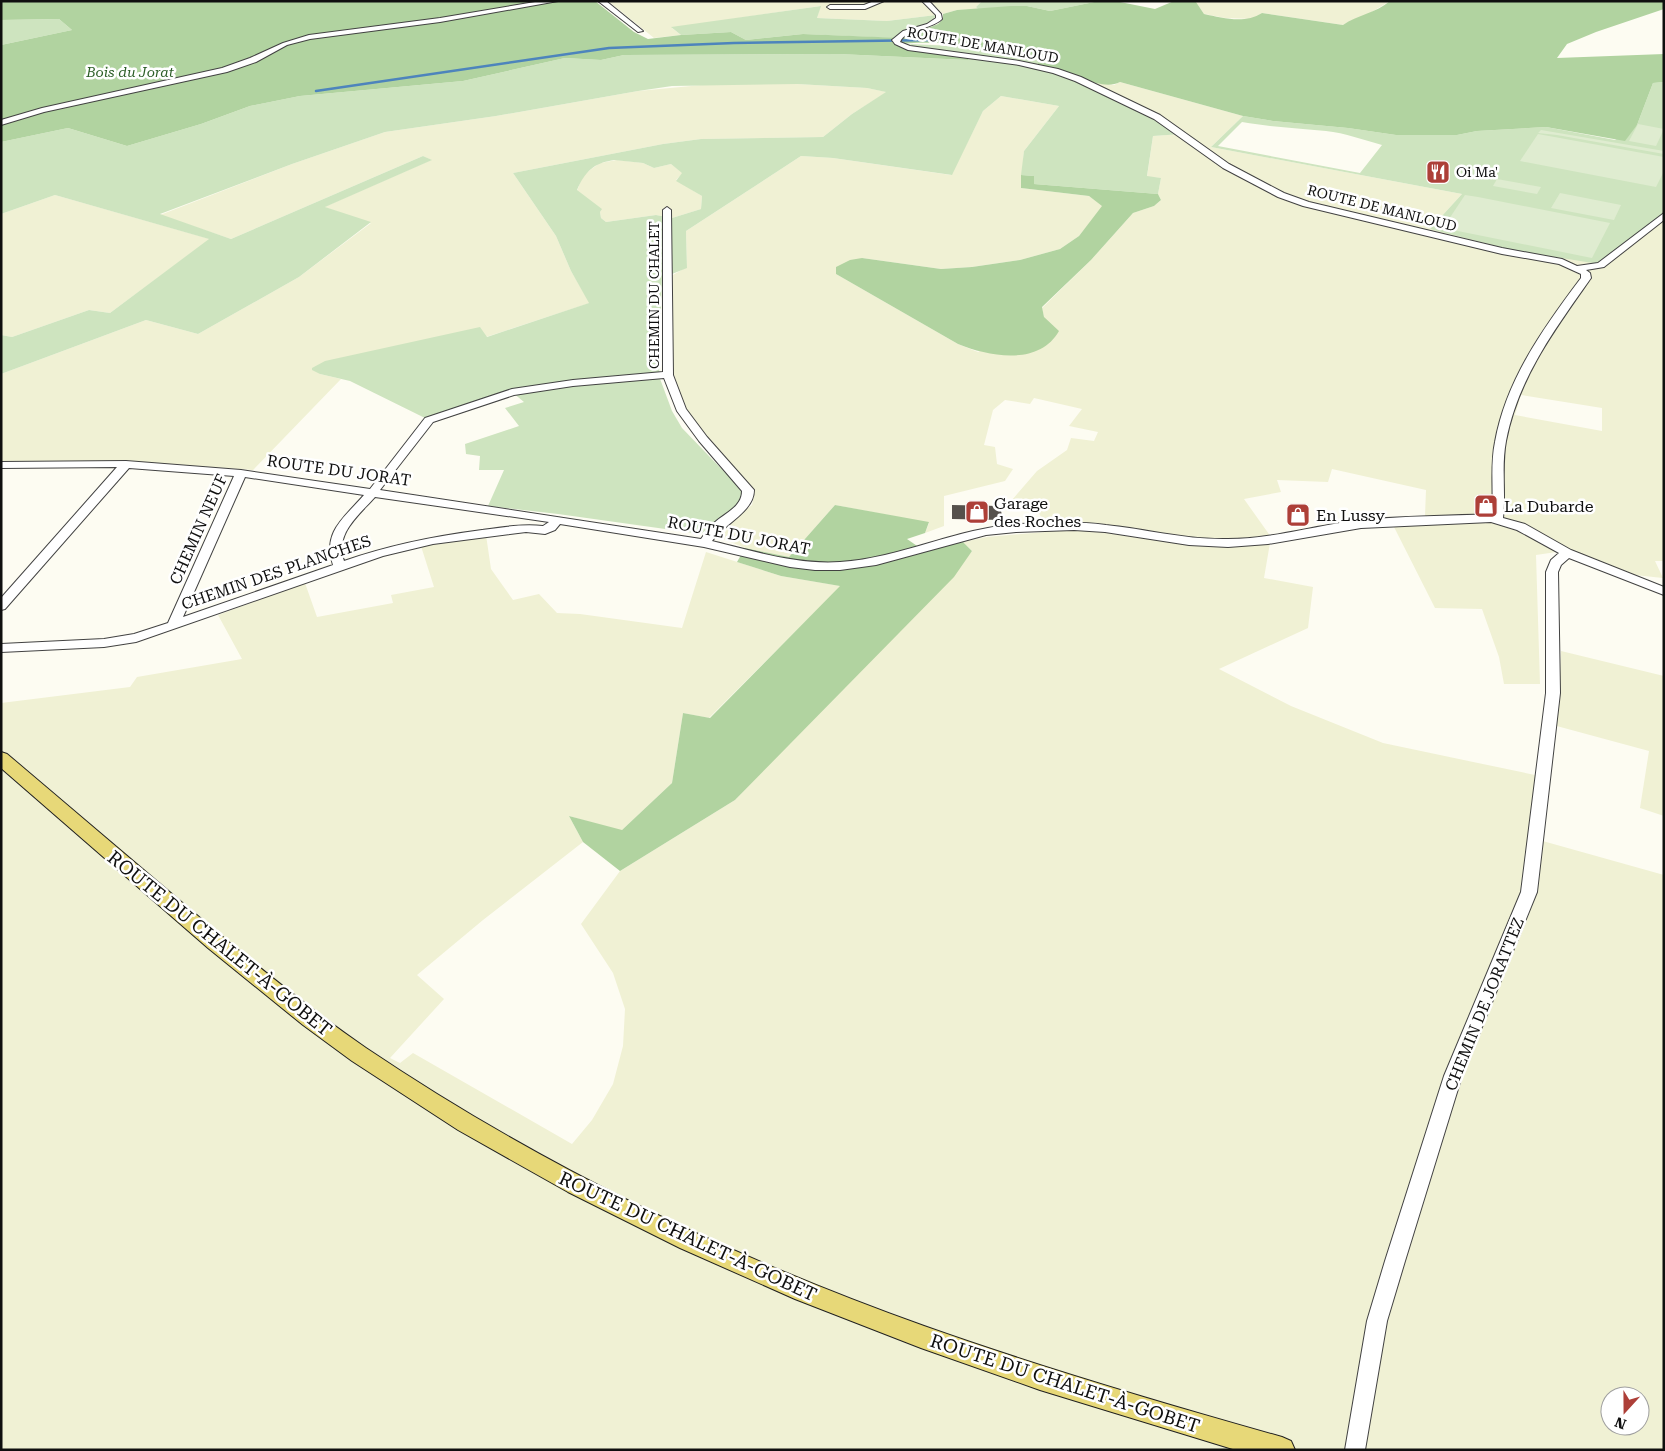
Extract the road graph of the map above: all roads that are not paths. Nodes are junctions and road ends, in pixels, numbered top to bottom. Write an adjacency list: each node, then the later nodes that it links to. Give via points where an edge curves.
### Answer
1 (555, 1): 7 (street, via 309,37 224,70)
2 (601, 1): 6 (street)
3 (881, 1): 5 (street, via 865,7)
4 (925, 1): 10 (street, ROUTE DE MANLOUD, via 939,15 938,21 909,32 898,42 917,50 1028,65 1078,80 1157,117 1226,166 1306,204)
5 (830, 7)
6 (640, 32)
7 (1, 122)
8 (667, 210): 11 (street, CHEMIN DU CHALET)
9 (1664, 216): 10 (street, via 1601,265)
10 (1579, 268): 16 (street, via 1586,272 1586,278 1548,328 1520,379 1509,407 1497,470)
11 (668, 375): 15 (street, via 538,387 436,416 424,425); 18 (street, CHEMIN DU CHALET, via 681,409 748,490 746,503 718,526)
12 (126, 464): 13 (street, ROUTE DU JORAT); 14 (street, ROUTE DU JORAT); 22 (street)
13 (2, 466)
14 (241, 473): 15 (street, ROUTE DU JORAT); 23 (street, CHEMIN NEUF)
15 (374, 492): 17 (street, ROUTE DU JORAT); 20 (street, via 340,530 335,552)
16 (1497, 519): 18 (street, ROUTE DU JORAT, via 1361,524 1268,540 1228,543 1189,541 1105,528 1016,528 985,532 876,561 833,566 790,563); 19 (street, ROUTE DU JORAT, via 1535,533)
17 (558, 520): 18 (street, ROUTE DU JORAT); 20 (street, CHEMIN DES PLANCHES, via 545,530 519,529 420,543)
18 (704, 544)
19 (1566, 554): 21 (street, ROUTE DU JORAT); 27 (street, CHEMIN DE JORATTEZ, via 1555,563 1552,572 1552,694 1529,892 1453,1076 1398,1252 1377,1322)
20 (340, 566): 23 (street, CHEMIN DES PLANCHES)
21 (1664, 591)
22 (1, 606)
23 (173, 625): 24 (street, CHEMIN DES PLANCHES, via 136,638 104,643)
24 (1, 648)
25 (1, 758): 26 (main road, ROUTE DU CHALET-À-GOBET, via 267,987 316,1024 408,1087 550,1171 701,1246 913,1334 1062,1386)
26 (1282, 1450)
27 (1355, 1450)

